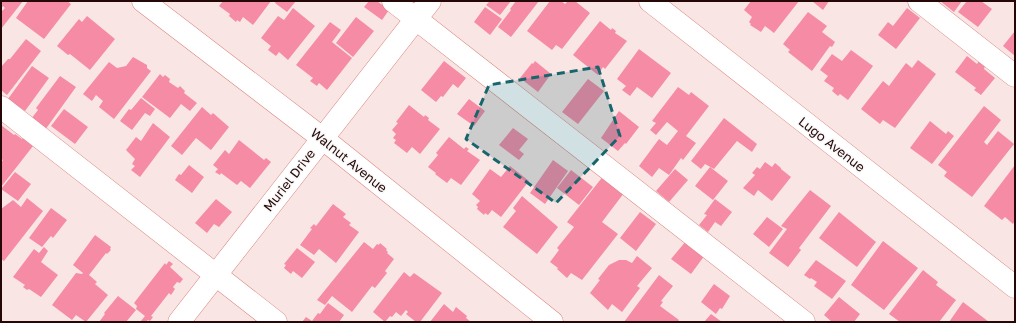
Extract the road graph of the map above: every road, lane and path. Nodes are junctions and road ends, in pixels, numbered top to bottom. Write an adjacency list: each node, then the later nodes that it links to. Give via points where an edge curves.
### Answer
1 (143, 1): 9 (street, Walnut Avenue)
2 (393, 1): 6 (street)
3 (430, 1): 6 (street, Muriel Drive)
4 (650, 1): 11 (street, Lugo Avenue)
5 (919, 1): 7 (street)
6 (416, 18): 9 (street, Muriel Drive); 15 (street)
7 (1015, 76)
8 (1, 107): 10 (street)
9 (322, 138): 10 (street, Muriel Drive); 14 (street, Walnut Avenue)
10 (216, 275): 12 (street, Muriel Drive); 13 (street)
11 (1015, 287)
12 (180, 322)
13 (276, 322)
14 (552, 322)
15 (804, 322)

